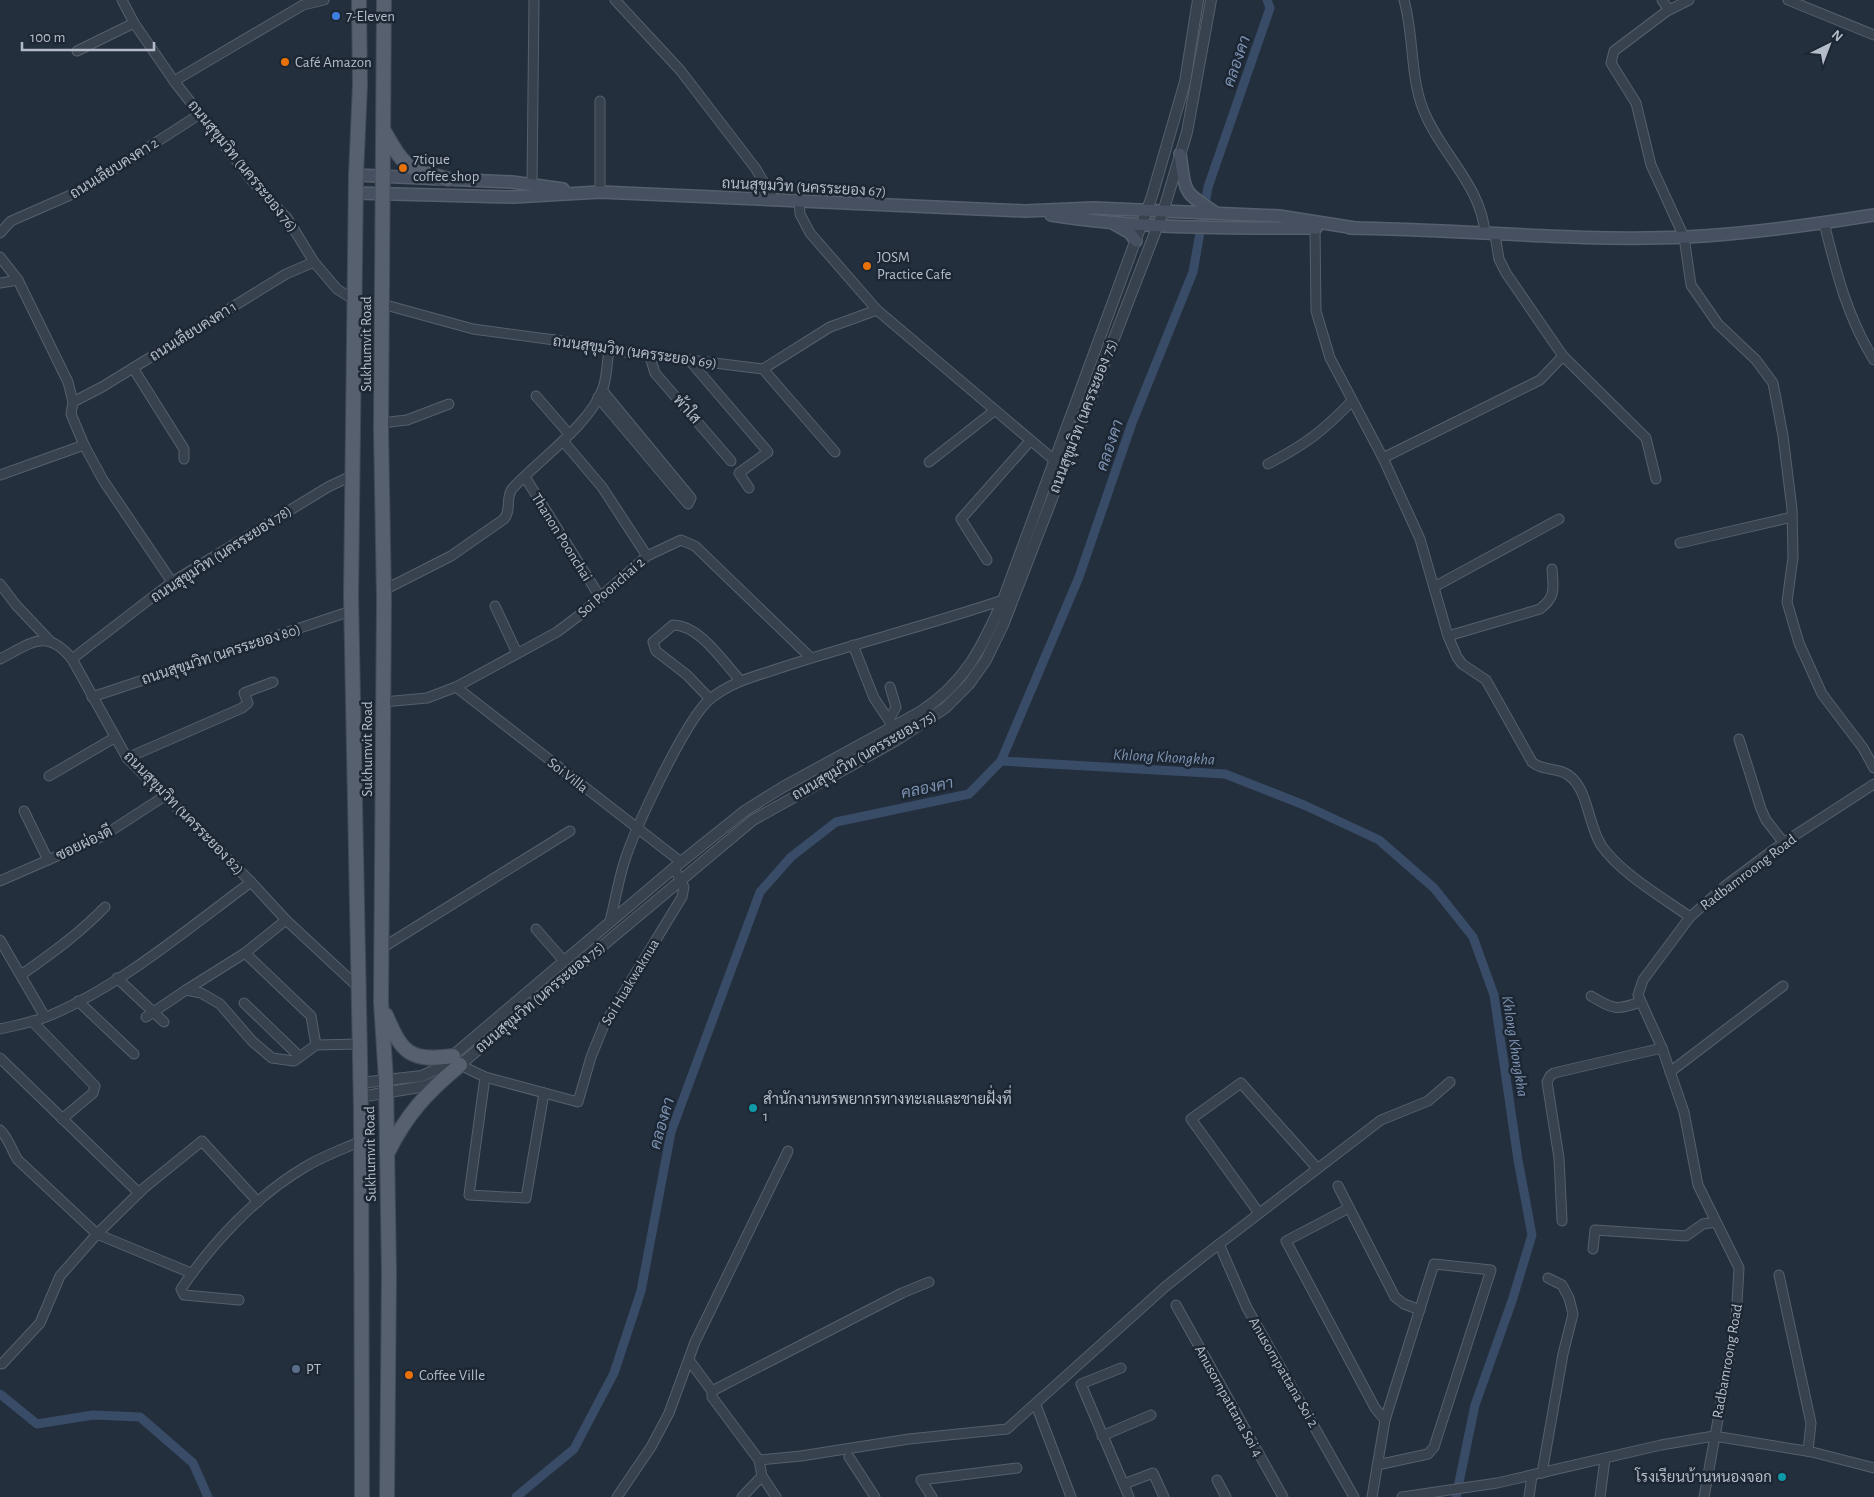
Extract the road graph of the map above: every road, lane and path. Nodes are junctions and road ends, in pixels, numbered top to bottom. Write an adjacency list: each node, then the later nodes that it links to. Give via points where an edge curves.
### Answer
1 (122, 0): 14 (street, ถนนสุขุมวิท (นครระยอง 76))
2 (324, 0): 17 (street, via 303,5)
3 (359, 0): 22 (main road, Sukhumvit Road)
4 (384, 0): 20 (main road, Sukhumvit Road)
5 (534, 0): 25 (street)
6 (615, 0): 30 (street, via 680,70 756,169)
7 (1198, 0): 33 (street, ถนนสุขุมวิท (นครระยอง 75), via 1185,82)
8 (1211, 0): 21 (street, ถนนสุขุมวิท (นครระยอง 75), via 1198,78)
9 (1404, 0): 44 (street, via 1422,108 1477,201)
10 (1662, 0): 13 (street)
11 (1689, 0): 13 (street)
12 (1788, 0): 15 (street)
13 (1669, 10): 45 (street, via 1614,51 1611,63 1636,103 1651,165)
14 (134, 23): 16 (street); 17 (street, ถนนสุขุมวิท (นครระยอง 76))
15 (1874, 35)
16 (77, 51)
17 (174, 81): 19 (street, ถนนสุขุมวิท (นครระยอง 76))
18 (600, 100): 26 (street)
19 (200, 114): 43 (street, ถนนเลียบคงคา 2, via 82,190 11,221); 48 (street, ถนนสุขุมวิท (นครระยอง 76), via 253,182 293,225)
20 (383, 131): 23 (main road, Sukhumvit Road); 24 (main road, via 407,166)
21 (1180, 154): 34 (street, ถนนสุขุมวิท (นครระยอง 75)); 35 (main road, via 1185,188)
22 (356, 176): 23 (main road, ถนนสุขุมวิท (นครระยอง 67)); 27 (main road, Sukhumvit Road)
23 (383, 176): 24 (main road, ถนนสุขุมวิท (นครระยอง 67)); 28 (main road, Sukhumvit Road)
24 (448, 179): 25 (main road, ถนนสุขุมวิท (นครระยอง 67))
25 (532, 184): 29 (main road, ถนนสุขุมวิท (นครระยอง 67))
26 (600, 192): 29 (main road, ถนนสุขุมวิท (นครระยอง 67)); 30 (main road, ถนนสุขุมวิท (นครระยอง 67))
27 (356, 193): 28 (main road, ถนนสุขุมวิท (นครระยอง 67)); 51 (main road, Sukhumvit Road)
28 (383, 193): 29 (main road, ถนนสุขุมวิท (นครระยอง 67), via 514,197); 52 (main road, Sukhumvit Road)
29 (582, 193)
30 (774, 200): 31 (main road, ถนนสุขุมวิท (นครระยอง 67))
31 (799, 202): 32 (main road, ถนนสุขุมวิท (นครระยอง 67)); 53 (street, via 800,214 810,233)
32 (1025, 211): 33 (main road, ถนนสุขุมวิท (นครระยอง 67), via 1094,208); 37 (main road, ถนนสุขุมวิท (นครระยอง 67))
33 (1147, 211): 34 (main road, ถนนสุขุมวิท (นครระยอง 67)); 39 (street, ถนนสุขุมวิท (นครระยอง 75))
34 (1163, 212): 35 (main road, ถนนสุขุมวิท (นครระยอง 67)); 40 (street, ถนนสุขุมวิท (นครระยอง 75))
35 (1216, 214): 42 (main road, ถนนสุขุมวิท (นครระยอง 67), via 1279,216)
36 (1874, 215): 38 (main road)
37 (1111, 222): 39 (main road, ถนนสุขุมวิท (นครระยอง 67)); 46 (main road, via 1130,233)
38 (1824, 223): 45 (main road); 57 (street, via 1841,292 1861,339)
39 (1142, 224): 40 (main road, ถนนสุขุมวิท (นครระยอง 67)); 46 (street, ถนนสุขุมวิท (นครระยอง 75))
40 (1158, 226): 41 (main road, ถนนสุขุมวิท (นครระยอง 67)); 126 (street, ถนนสุขุมวิท (นครระยอง 75), via 1003,625 970,684 919,727 753,820)
41 (1315, 228): 42 (main road, ถนนสุขุมวิท (นครระยอง 67)); 63 (street, via 1318,324 1330,358)
42 (1355, 228): 44 (main road)
43 (0, 233)
44 (1490, 235): 45 (main road); 56 (street, via 1506,273)
45 (1684, 237): 84 (street, via 1691,285 1718,324 1756,360 1773,383)
46 (1136, 241): 75 (street, ถนนสุขุมวิท (นครระยอง 75))
47 (0, 257): 49 (street)
48 (314, 262): 51 (street, ถนนสุขุมวิท (นครระยอง 76), via 337,289); 59 (street, ถนนเลียบคงคา 1, via 286,274)
49 (18, 280): 50 (street); 64 (street, via 68,382)
50 (0, 283)
51 (354, 300): 80 (main road, Sukhumvit Road)
52 (382, 304): 54 (street, ถนนสุขุมวิท (นครระยอง 69), via 473,329); 67 (main road, Sukhumvit Road)
53 (877, 310): 60 (street, via 830,327); 66 (street)
54 (609, 350): 55 (street, ถนนสุขุมวิท (นครระยอง 69)); 61 (street)
55 (649, 354): 58 (street, ถนนสุขุมวิท (นครระยอง 69)); 76 (street, พ้าใส, via 655,373)
56 (1564, 356): 73 (street, via 1540,380); 82 (street, via 1646,438)
57 (1874, 360)
58 (690, 361): 60 (street, ถนนสุขุมวิท (นครระยอง 69)); 83 (street, via 768,452 739,473)
59 (133, 368): 64 (street, ถนนเลียบคงคา 1); 74 (street, via 184,448)
60 (763, 369): 72 (street)
61 (600, 394): 68 (street); 69 (street)
62 (536, 396): 69 (street)
63 (1352, 401): 73 (street); 78 (street, via 1323,431 1300,448)
64 (73, 402): 71 (street, via 71,414)
65 (449, 404): 67 (street, via 407,420)
66 (994, 412): 70 (street); 77 (street)
67 (381, 423): 93 (main road, Sukhumvit Road)
68 (636, 436): 68 (street, via 688,504 691,498)
69 (566, 437): 81 (street); 87 (street)
70 (1030, 442): 75 (street); 88 (street, via 961,519)
71 (84, 445): 79 (street); 90 (street, via 103,480)
72 (835, 452)
73 (1383, 458): 92 (street, via 1420,539)
74 (184, 459)
75 (1054, 460): 95 (street, ถนนสุขุมวิท (นครระยอง 75))
76 (731, 461)
77 (929, 462)
78 (1268, 464)
79 (0, 475)
80 (351, 476): 90 (street, ถนนสุขุมวิท (นครระยอง 78)); 97 (main road, Sukhumvit Road)
81 (525, 477): 93 (street, via 509,493 508,512 504,519 451,556); 94 (street, Thanon Poonchai)
82 (1656, 479)
83 (749, 488)
84 (1792, 517): 86 (street); 116 (street, via 1793,557 1787,602 1799,644 1822,694)
85 (1559, 520): 92 (street)
86 (1680, 543)
87 (647, 556): 94 (street, Soi Poonchai 2); 102 (street, Soi Poonchai 2, via 678,540 692,544)
88 (987, 560)
89 (1552, 568): 98 (street, via 1551,601 1540,609)
90 (172, 582): 104 (street, ถนนสุขุมวิท (นครระยอง 78))
91 (0, 584): 99 (street, ถนนสุขุมวิท (นครระยอง 82))
92 (1434, 587): 98 (street)
93 (384, 590): 111 (main road, Sukhumvit Road)
94 (600, 598): 101 (street, Soi Poonchai 2, via 557,632)
95 (1003, 600): 100 (street); 112 (street, ถนนสุขุมวิท (นครระยอง 75), via 978,655 962,676 940,699)
96 (495, 606): 101 (street)
97 (351, 611): 109 (street, ถนนสุขุมวิท (นครระยอง 80)); 141 (main road, Sukhumvit Road)
98 (1448, 636): 130 (street, via 1462,664 1486,680 1532,762 1540,768 1566,773 1574,780 1594,832 1609,855)
99 (50, 641): 103 (street, via 34,642); 104 (street, ถนนสุขุมวิท (นครระยอง 82), via 61,646)
100 (853, 645): 102 (street); 112 (street, via 874,698)
101 (517, 653): 108 (street, Soi Poonchai 2)
102 (810, 657): 105 (street)
103 (0, 659)
104 (72, 660): 109 (street, ถนนสุขุมวิท (นครระยอง 82))
105 (740, 680): 110 (street); 110 (street, via 700,637 682,625 673,625 653,642 656,651 687,675)
106 (273, 682): 115 (street, via 244,693 248,703 242,708)
107 (890, 686): 112 (street, via 896,707)
108 (456, 687): 111 (street, Soi Poonchai 2, via 427,698); 121 (street, Soi Villa)
109 (92, 697): 113 (street, ถนนสุขุมวิท (นครระยอง 82))
110 (710, 699): 121 (street, via 680,742)
111 (383, 702): 135 (main road, Sukhumvit Road)
112 (892, 724): 125 (street, ถนนสุขุมวิท (นครระยอง 75), via 746,810)
113 (114, 738): 115 (street, ถนนสุขุมวิท (นครระยอง 82)); 117 (street)
114 (1738, 739): 123 (street, via 1761,809)
115 (127, 758): 119 (street, ถนนสุขุมวิท (นครระยอง 82))
116 (1874, 768)
117 (49, 776)
118 (1874, 784): 123 (street, Radbamroong Road)
119 (163, 797): 124 (street, ซอยผ่องดี, via 103,836); 128 (street, ถนนสุขุมวิท (นครระยอง 82))
120 (24, 811): 124 (street)
121 (638, 829): 125 (street, Soi Villa); 132 (street, via 624,862)
122 (570, 830): 135 (street)
123 (1784, 843): 130 (street, Radbamroong Road, via 1725,886)
124 (48, 860): 127 (street, ซอยผ่องดี)
125 (677, 865): 126 (street); 132 (street, ถนนสุขุมวิท (นครระยอง 75))
126 (681, 878): 159 (street, ถนนสุขุมวิท (นครระยอง 75)); 165 (street, Soi Huakwaknua, via 684,887 682,897 604,1025 578,1102)
127 (0, 881)
128 (251, 882): 131 (street, ถนนสุขุมวิท (นครระยอง 82)); 139 (street)
129 (105, 907): 138 (street, via 53,953)
130 (1690, 917): 146 (street, Radbamroong Road, via 1643,980 1638,995)
131 (286, 920): 136 (street); 141 (street, ถนนสุขุมวิท (นครระยอง 82))
132 (610, 922): 137 (street, ถนนสุขุมวิท (นครระยอง 75))
133 (536, 928): 137 (street)
134 (0, 940): 138 (street)
135 (382, 948): 145 (main road, Sukhumvit Road)
136 (245, 953): 142 (street); 154 (street, via 312,1016)
137 (564, 961): 159 (street, ถนนสุขุมวิท (นครระยอง 75))
138 (21, 975): 149 (street)
139 (117, 978): 144 (street); 148 (street)
140 (1783, 986): 160 (street)
141 (358, 987): 153 (main road, Sukhumvit Road)
142 (186, 990): 148 (street); 157 (street, via 201,993 220,1004 252,1041 272,1058 294,1061)
143 (1591, 996): 146 (street, via 1612,1008 1622,1009)
144 (78, 1001): 149 (street); 156 (street)
145 (381, 1002): 159 (main road, via 400,1045 410,1053 432,1059); 163 (main road, Sukhumvit Road)
146 (1640, 1002): 155 (street, Radbamroong Road)
147 (244, 1003): 157 (street)
148 (150, 1014): 151 (street)
149 (45, 1017): 150 (street)
150 (32, 1021): 152 (street); 166 (street, via 95,1086 92,1094)
151 (164, 1022)
152 (0, 1029)
153 (359, 1044): 154 (street); 164 (main road, Sukhumvit Road)
154 (316, 1045): 157 (street)
155 (1662, 1048): 160 (street, Radbamroong Road); 177 (street, via 1550,1076)
156 (134, 1054)
157 (300, 1057)
158 (0, 1058): 166 (street)
159 (456, 1060): 161 (street); 163 (street, ถนนสุขุมวิท (นครระยอง 75), via 442,1078 425,1086); 170 (main road, via 396,1136)
160 (1670, 1072): 178 (street, Radbamroong Road, via 1684,1112 1698,1185)
161 (485, 1077): 165 (street); 165 (street, via 469,1195 526,1198)
162 (1450, 1082): 171 (street, via 1428,1101 1381,1120)
163 (386, 1087): 164 (street, ถนนสุขุมวิท (นครระยอง 75)); 170 (main road, Sukhumvit Road)
164 (360, 1090): 168 (main road, Sukhumvit Road)
165 (544, 1093)
166 (62, 1119): 173 (street)
167 (0, 1130): 179 (street, via 18,1160)
168 (361, 1141): 174 (street, via 306,1166); 210 (main road, Sukhumvit Road)
169 (788, 1151): 189 (street)
170 (386, 1157): 211 (main road, Sukhumvit Road, via 389,1274)
171 (1318, 1168): 176 (street); 176 (street, via 1241,1082 1191,1119)
172 (1338, 1186): 175 (street)
173 (139, 1193): 174 (street, via 202,1141); 179 (street)
174 (258, 1202): 182 (street, via 208,1250)
175 (1349, 1208): 188 (street, via 1396,1297); 195 (street, via 1286,1241 1375,1408)
176 (1259, 1213): 180 (street)
177 (1562, 1221)
178 (1716, 1222): 181 (street, via 1703,1224 1686,1236 1595,1230); 197 (street, Radbamroong Road, via 1736,1259 1739,1276 1736,1320)
179 (97, 1234): 182 (street); 190 (street, via 60,1276 31,1336)
180 (1219, 1244): 193 (street, via 1165,1287); 222 (street, Anusornpattana Soi 2, via 1247,1308)
181 (1593, 1249)
182 (191, 1273): 186 (street, via 181,1289 184,1295)
183 (1779, 1275): 198 (street, via 1811,1423)
184 (1548, 1278): 205 (street, via 1562,1285 1573,1314)
185 (929, 1282): 192 (street)
186 (239, 1300)
187 (1176, 1306): 221 (street, Anusornpattana Soi 4)
188 (1420, 1310): 195 (street); 202 (street, via 1434,1264 1491,1270 1434,1447 1428,1454)
189 (688, 1360): 192 (street); 212 (street, via 669,1412 651,1447)
190 (2, 1364)
191 (1121, 1368): 196 (street, via 1081,1384)
192 (712, 1391): 201 (street, via 712,1397)
193 (1036, 1404): 201 (street, via 1012,1425 998,1432 909,1439); 217 (street)
194 (1151, 1415): 196 (street)
195 (1385, 1420): 202 (street)
196 (1102, 1436): 209 (street)
197 (1714, 1436): 198 (street); 200 (street); 227 (street, Radbamroong Road)
198 (1808, 1451): 204 (street)
199 (849, 1457): 215 (street)
200 (1605, 1459): 205 (street); 226 (street)
201 (758, 1460): 206 (street)
202 (1377, 1465): 223 (street)
203 (1017, 1468): 216 (street, via 921,1480)
204 (1874, 1468)
205 (1542, 1474): 207 (street)
206 (762, 1476): 213 (street); 214 (street)
207 (1532, 1476): 224 (street); 225 (street)
208 (1218, 1480): 220 (street)
209 (1124, 1484): 218 (street); 219 (street, via 1153,1473)
210 (362, 1497)
211 (387, 1497)
212 (617, 1497)
213 (742, 1497)
214 (776, 1497)
215 (875, 1497)
216 (932, 1497)
217 (1071, 1497)
218 (1130, 1497)
219 (1164, 1497)
220 (1226, 1497)
221 (1283, 1497)
222 (1354, 1497)
223 (1372, 1497)
224 (1402, 1497)
225 (1529, 1497)
226 (1600, 1497)
227 (1704, 1497)

